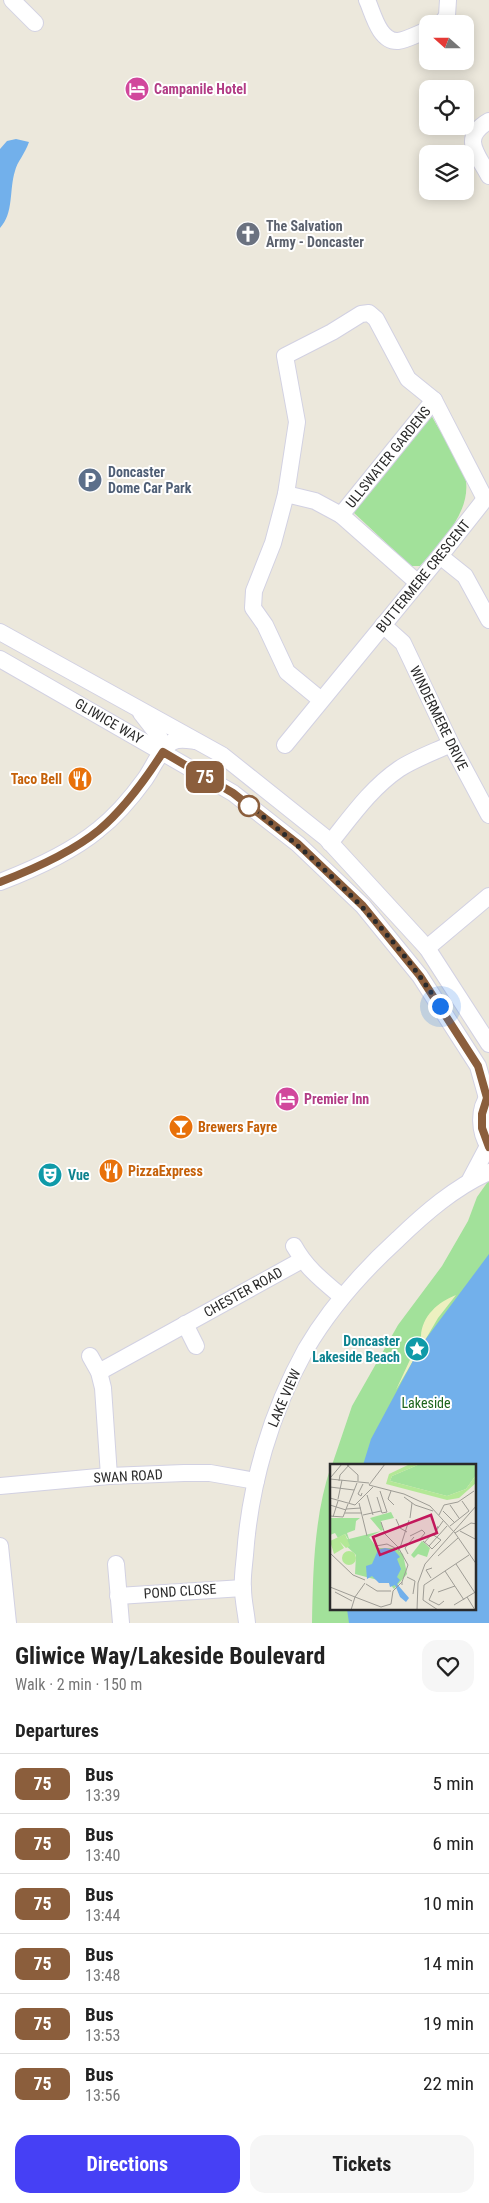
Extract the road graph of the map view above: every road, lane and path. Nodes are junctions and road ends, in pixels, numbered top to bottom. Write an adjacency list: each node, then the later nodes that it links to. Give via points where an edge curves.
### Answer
1 (12, 0): 5 (street)
2 (367, 0): 6 (street, via 388,39 398,41)
3 (448, 0): 4 (street)
4 (447, 15)
5 (35, 23)
6 (419, 33)
7 (484, 124): 8 (street, via 473,135 472,144)
8 (489, 176)
9 (434, 400): 10 (street, BUTTERMERE CRESCENT, via 408,379 376,319 369,313 361,314 285,356 296,422); 11 (street, BUTTERMERE CRESCENT); 12 (street, ULLSWATER GARDENS)
10 (286, 494): 12 (street, ULLSWATER GARDENS, via 315,501); 19 (street, BUTTERMERE CRESCENT, via 273,543 254,591 253,608 265,625 287,672)
11 (487, 498): 13 (street, BUTTERMERE CRESCENT)
12 (341, 515): 14 (street, ULLSWATER GARDENS)
13 (440, 556): 14 (street, BUTTERMERE CRESCENT); 15 (street, via 465,576)
14 (418, 583): 16 (street, BUTTERMERE CRESCENT)
15 (487, 613)
16 (383, 625): 19 (street, BUTTERMERE CRESCENT); 22 (street, WINDERMERE DRIVE, via 403,643)
17 (0, 632): 20 (street, GLIWICE WAY)
18 (0, 658): 24 (street, GLIWICE WAY)
19 (321, 700): 23 (street, BUTTERMERE CRESCENT)
20 (134, 705): 21 (street, GLIWICE WAY); 24 (street, via 159,736)
21 (198, 742): 24 (street, via 184,739 172,742); 26 (street, GLIWICE WAY, via 222,755)
22 (451, 744): 25 (street, WINDERMERE DRIVE); 26 (street, via 400,768 381,783)
23 (285, 745)
24 (163, 752): 27 (street, via 145,779 99,830 67,851); 31 (street, GLIWICE WAY, via 233,793 298,844 363,906 420,976 478,1066)
25 (489, 815)
26 (330, 842): 29 (street, GLIWICE WAY)
27 (0, 882)
28 (489, 896): 29 (street)
29 (427, 948): 30 (street, GLIWICE WAY)
30 (489, 1044)
31 (488, 1096): 32 (street, via 482,1114 482,1128)
32 (488, 1147): 34 (street, LAKE VIEW)
33 (489, 1172): 34 (street, LAKE VIEW)
34 (470, 1180): 35 (street, LAKE VIEW, via 418,1220 372,1263)
35 (342, 1297): 36 (street, CHESTER ROAD, via 298,1253); 41 (street, LAKE VIEW, via 307,1348 288,1386 266,1442)
36 (185, 1324): 37 (street); 39 (street, CHESTER ROAD)
37 (196, 1346)
38 (90, 1356): 39 (street)
39 (99, 1372): 40 (street)
40 (109, 1476): 41 (street, SWAN ROAD, via 210,1474); 42 (street, SWAN ROAD)
41 (256, 1481): 45 (street, LAKE VIEW, via 246,1533)
42 (0, 1486)
43 (0, 1546): 47 (street)
44 (116, 1564): 46 (street)
45 (242, 1588): 46 (street, POND CLOSE); 49 (street, LAKE VIEW)
46 (118, 1596): 48 (street)
47 (8, 1623)
48 (121, 1623)
49 (248, 1623)

